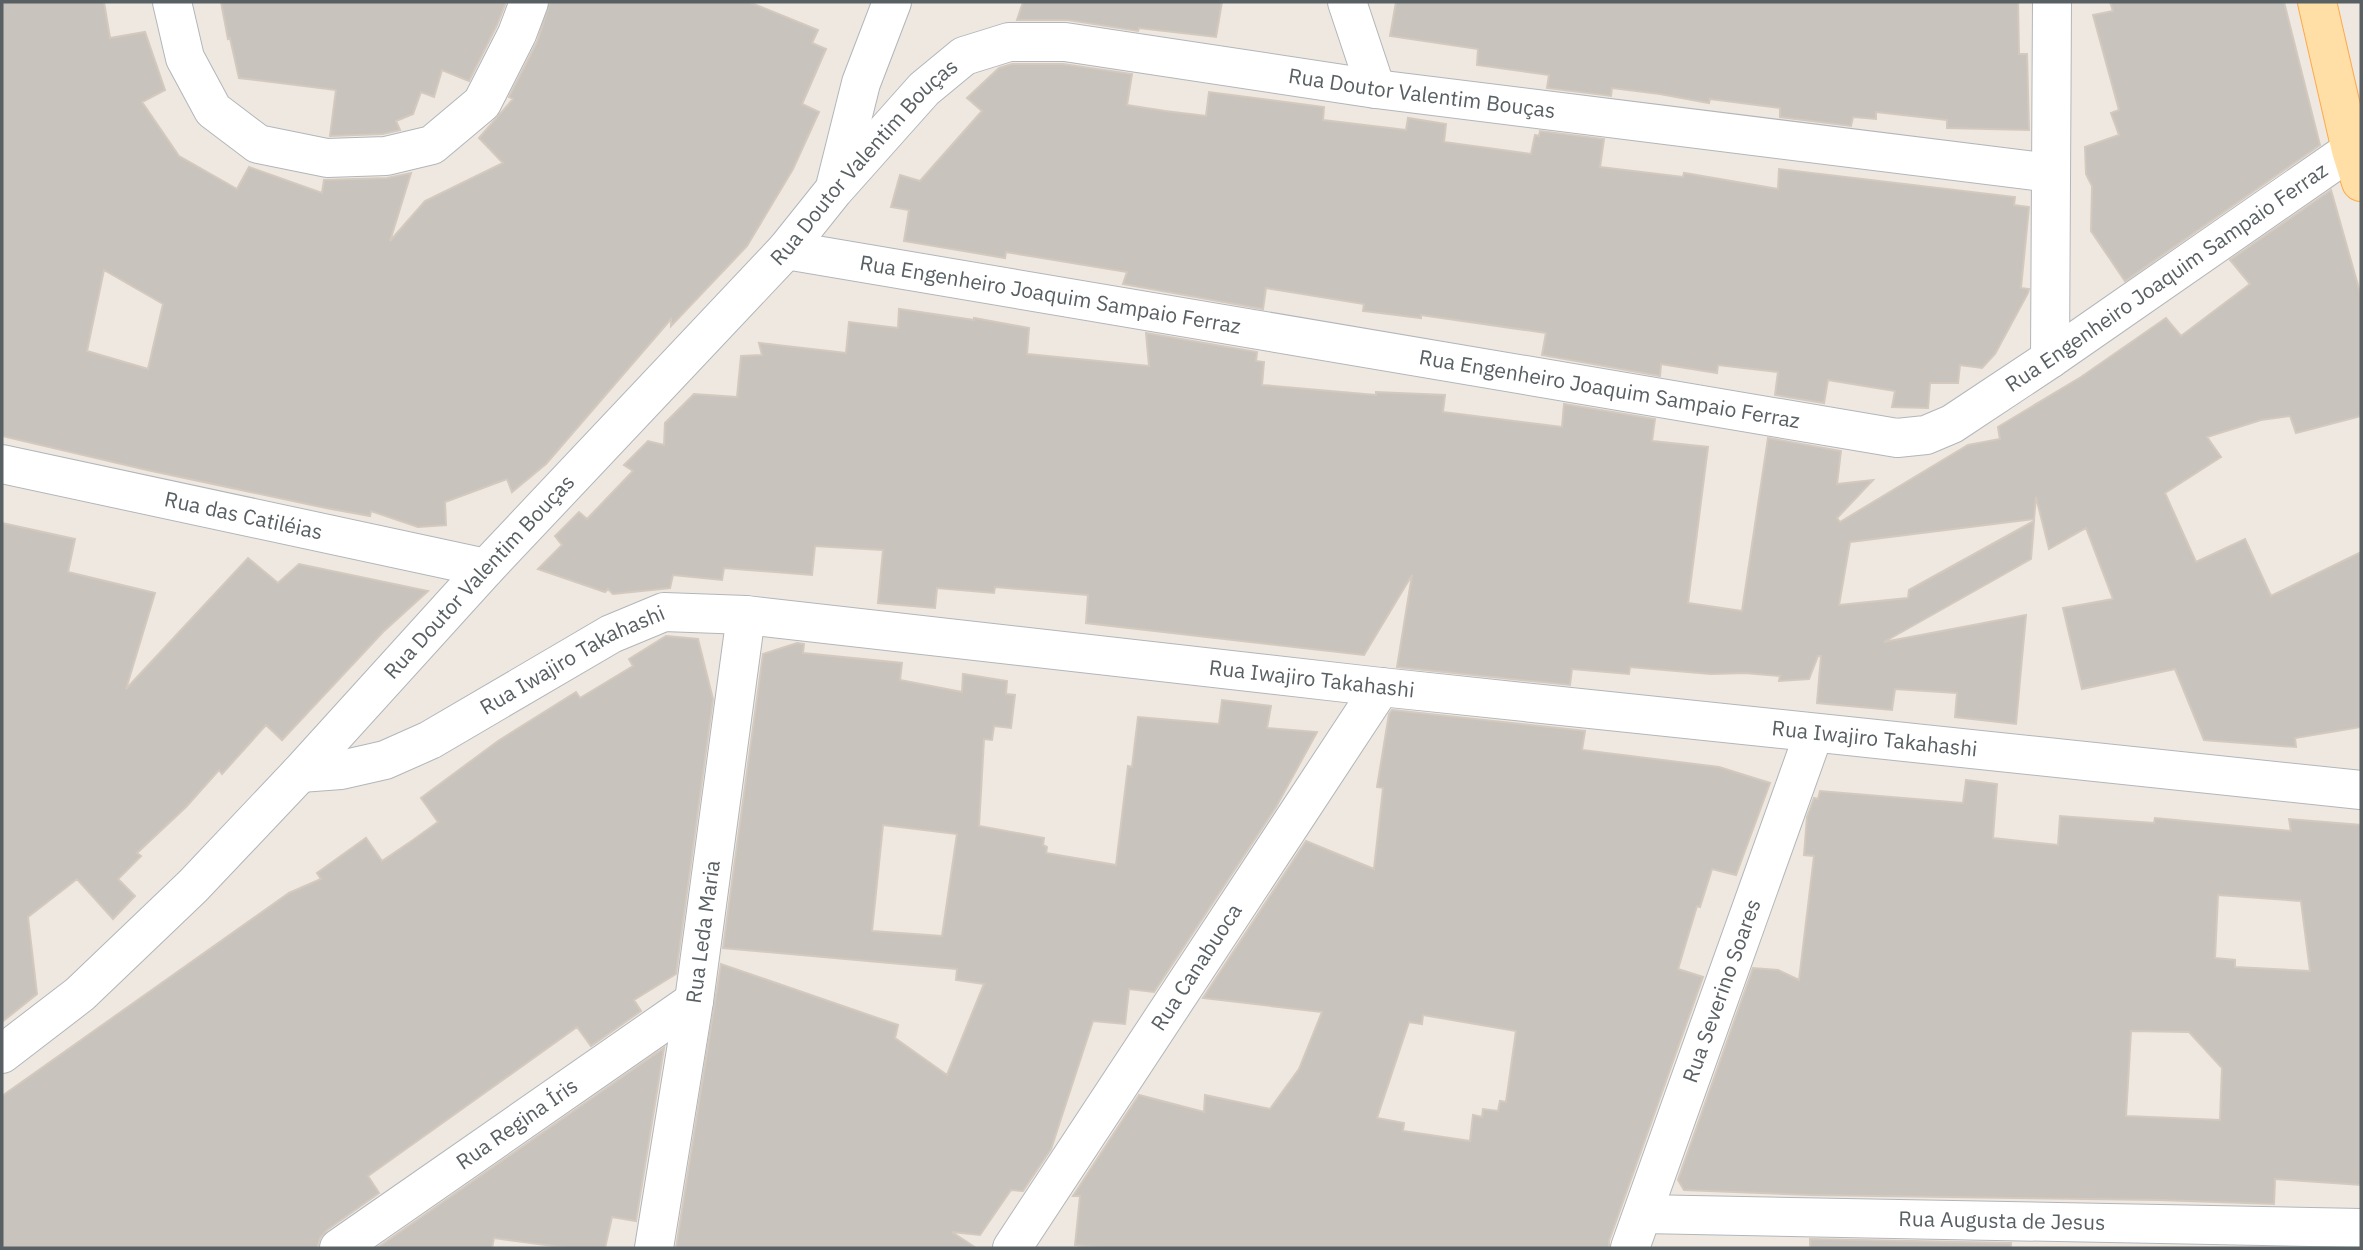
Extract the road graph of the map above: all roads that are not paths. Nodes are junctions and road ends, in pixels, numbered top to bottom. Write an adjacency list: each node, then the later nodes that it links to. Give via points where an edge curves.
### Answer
1 (172, 2): 2 (street, via 185,58 214,110 258,144 327,158 386,156 432,145 482,103)
2 (529, 2)
3 (892, 2): 10 (street, via 861,83)
4 (1347, 2): 7 (street)
5 (2052, 2): 9 (street)
6 (2316, 2): 8 (main road)
7 (1376, 89): 9 (street, Rua Doutor Valentim Bouças); 10 (street, Rua Doutor Valentim Bouças, via 1065,42 1009,42 964,56 924,89)
8 (2356, 166): 12 (street, Rua Engenheiro Joaquim Sampaio Ferraz)
9 (2051, 173): 12 (street)
10 (834, 191): 11 (street, Rua Doutor Valentim Bouças)
11 (786, 250): 12 (street, Rua Engenheiro Joaquim Sampaio Ferraz, via 1897,438 1926,435 1952,424); 14 (street, Rua Doutor Valentim Bouças)
12 (2050, 359)
13 (2, 464): 14 (street, Rua das Catiléias)
14 (486, 568): 18 (street, Rua Doutor Valentim Bouças)
15 (746, 615): 16 (street, Rua Iwajiro Takahashi); 18 (street, Rua Iwajiro Takahashi, via 664,611 611,634 469,719 386,760); 20 (street, Rua Leda Maria)
16 (1381, 687): 17 (street, Rua Iwajiro Takahashi); 26 (street, Rua Canabuoca)
17 (1814, 733): 19 (street, Rua Iwajiro Takahashi); 23 (street, Rua Severino Soares)
18 (300, 774): 21 (street, Rua Doutor Valentim Bouças, via 194,886 80,994)
19 (2361, 790)
20 (694, 1001): 24 (street, Rua Regina Íris); 25 (street, Rua Leda Maria)
21 (2, 1054)
22 (2361, 1228): 23 (street, Rua Augusta de Jesus)
23 (1637, 1231)
24 (339, 1248)
25 (654, 1248)
26 (1012, 1248)

